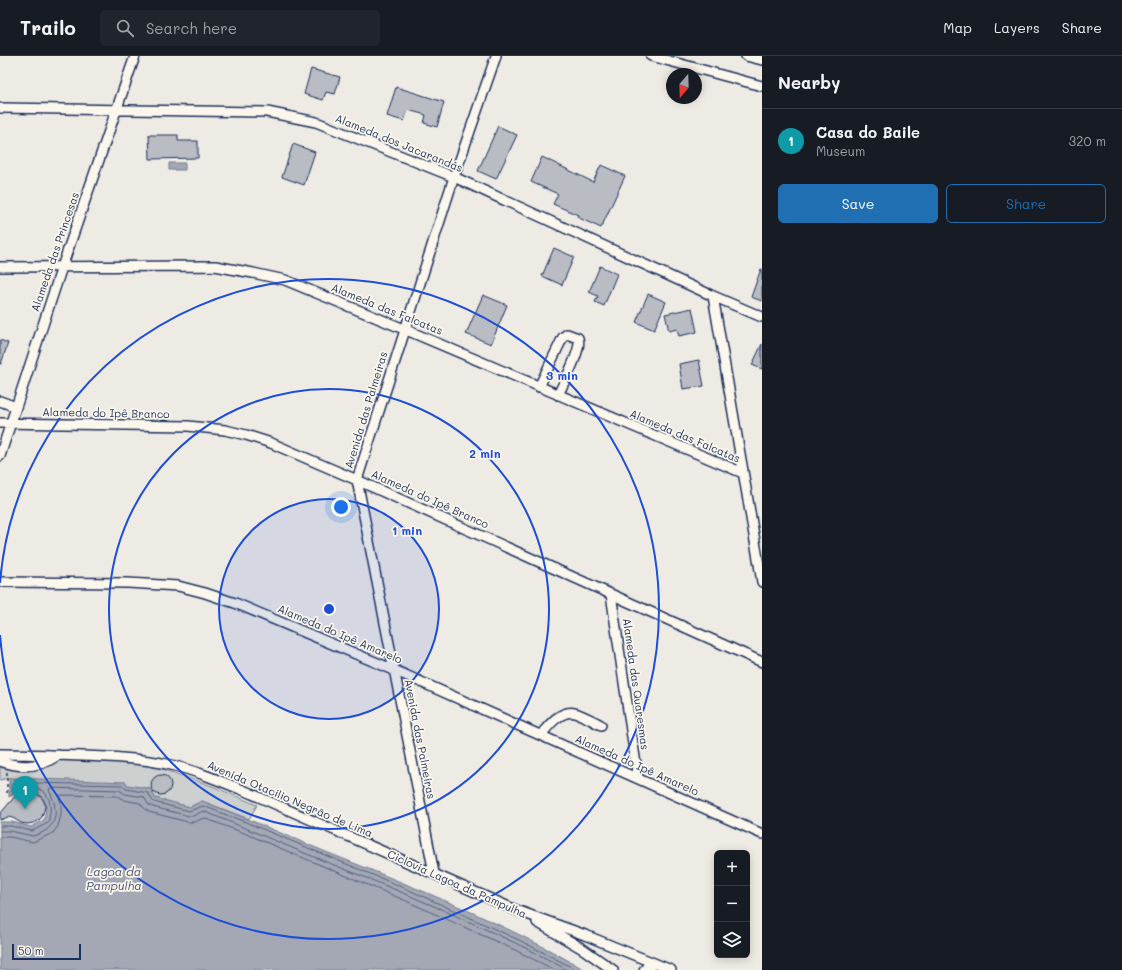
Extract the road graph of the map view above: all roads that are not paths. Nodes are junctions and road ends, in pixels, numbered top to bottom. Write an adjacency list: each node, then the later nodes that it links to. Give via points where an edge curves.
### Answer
1 (135, 56): 10 (street, Alameda das Princesas)
2 (492, 56): 7 (street, Avenida das Palmeiras)
3 (496, 56): 7 (street, Avenida das Palmeiras)
4 (651, 56): 8 (street)
5 (746, 56): 6 (street)
6 (762, 60)
7 (488, 80): 11 (street, Avenida das Palmeiras)
8 (762, 86)
9 (0, 108): 10 (street, Alameda dos Jacarandás)
10 (116, 110): 11 (street, Alameda dos Jacarandás, via 267,112 316,122); 13 (street, Alameda das Princesas)
11 (454, 177): 14 (street, Alameda dos Jacarandás); 16 (street, Avenida das Palmeiras)
12 (0, 267): 13 (street, Alameda das Falcatas)
13 (62, 267): 16 (street, Alameda das Falcatas, via 215,266 253,272 285,280); 20 (street, Alameda das Princesas)
14 (713, 296): 15 (street, Alameda dos Jacarandás); 24 (street)
15 (762, 317)
16 (404, 329): 17 (street, Alameda das Falcatas); 25 (street, Avenida das Palmeiras)
17 (539, 387): 18 (street, Alameda das Falcatas); 18 (street, via 563,337 568,334 578,338 579,350)
18 (558, 395): 24 (street, Alameda das Falcatas)
19 (0, 401): 20 (street)
20 (16, 407): 22 (street, Alameda das Princesas)
21 (0, 423): 22 (street, Alameda do Ipê Branco)
22 (11, 424): 23 (street, Alameda das Princesas); 25 (street, Alameda do Ipê Branco, via 188,426 225,430 271,444)
23 (0, 456)
24 (743, 473): 27 (street)
25 (357, 480): 28 (street, Alameda do Ipê Branco); 30 (street, Avenida das Palmeiras)
26 (0, 582): 30 (street, Alameda do Ipê Amarelo, via 128,583 191,589 235,603)
27 (762, 582)
28 (611, 594): 29 (street, Alameda do Ipê Branco); 38 (street, Alameda das Quaresmas)
29 (762, 662)
30 (394, 670): 32 (street, Alameda do Ipê Amarelo); 40 (street, Avenida das Palmeiras)
31 (601, 725): 32 (street, via 574,712 568,712 551,722)
32 (541, 735): 38 (street, Alameda do Ipê Amarelo)
33 (0, 748): 35 (street, Avenida Otacílio Negrão de Lima)
34 (0, 754): 35 (street, Avenida Otacílio Negrão de Lima)
35 (19, 754): 36 (street, Avenida Otacílio Negrão de Lima)
36 (58, 755): 37 (street, via 50,761 25,767); 40 (street, Avenida Otacílio Negrão de Lima, via 146,760 191,771 250,793)
37 (3, 764)
38 (638, 778): 39 (street, Alameda do Ipê Amarelo)
39 (762, 834)
40 (434, 874): 41 (street, Avenida Otacílio Negrão de Lima)
41 (516, 910): 42 (street, Avenida Otacílio Negrão de Lima); 43 (street, Avenida Otacílio Negrão de Lima, via 583,949)
42 (655, 964): 44 (street); 45 (street, Avenida Otacílio Negrão de Lima)
43 (613, 970)
44 (644, 970)
45 (671, 970)

